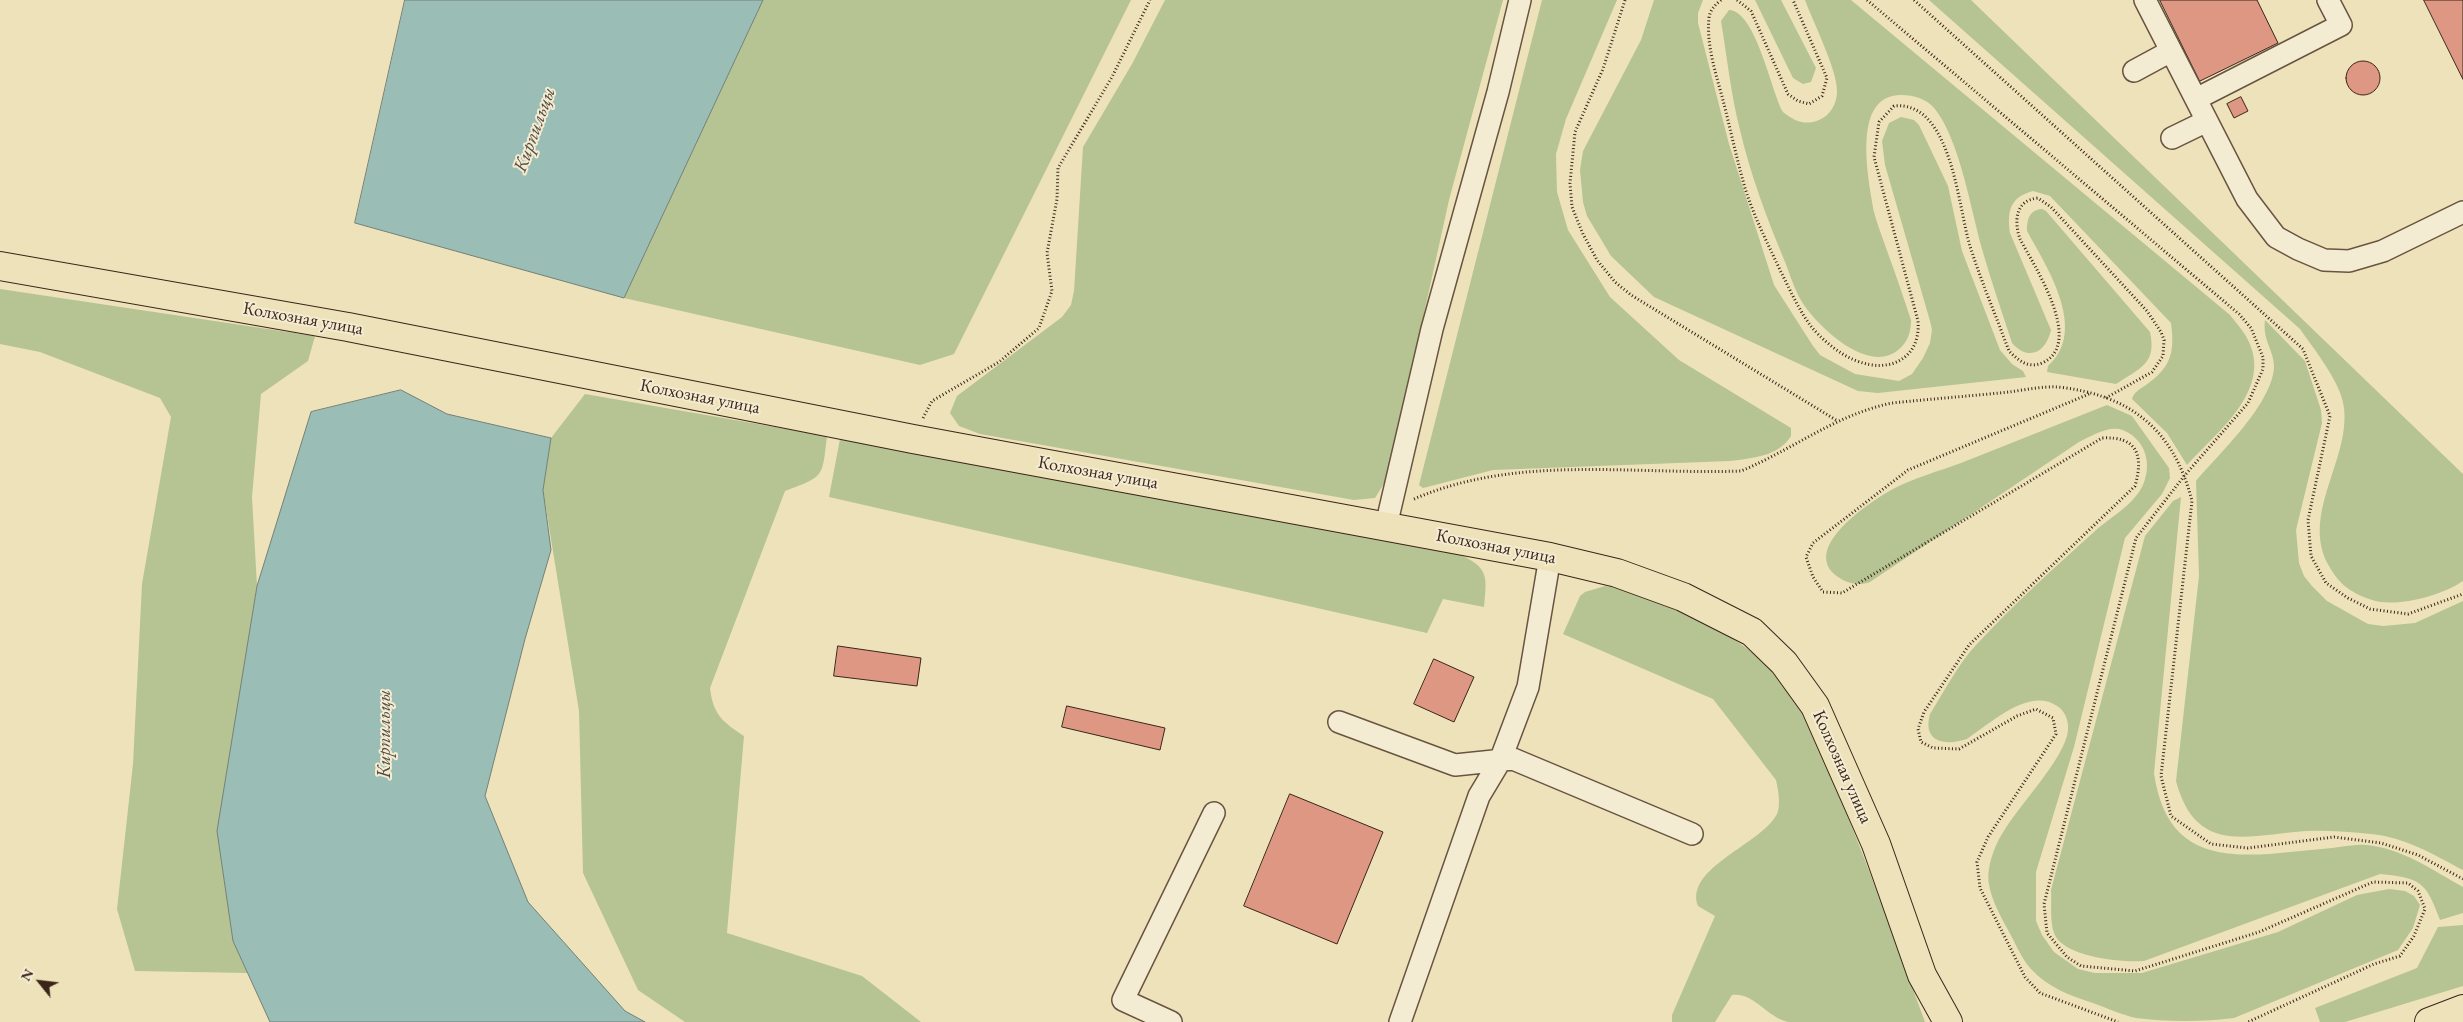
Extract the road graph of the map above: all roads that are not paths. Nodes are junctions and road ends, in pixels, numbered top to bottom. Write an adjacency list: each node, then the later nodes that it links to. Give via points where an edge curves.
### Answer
1 (1520, 0): 11 (lane, via 1498,92 1432,329)
2 (2145, 0): 4 (lane)
3 (2328, 0): 6 (lane, via 2341,25)
4 (2171, 51): 5 (lane); 6 (lane)
5 (2134, 71)
6 (2196, 99): 7 (lane)
7 (2206, 121): 8 (lane); 9 (lane, via 2246,200 2276,236 2324,260 2349,260 2384,251)
8 (2172, 138)
9 (2463, 212)
10 (0, 266): 11 (main road, Колхозная улица, via 348,327 913,439)
11 (1388, 518): 12 (main road, Колхозная улица)
12 (1550, 557): 14 (lane, via 1528,687); 20 (main road, Колхозная улица, via 1617,573 1692,601 1752,632 1784,663 1815,706 1876,844 1922,975)
13 (1339, 722): 14 (lane, via 1455,765)
14 (1500, 761): 16 (lane, via 1513,759); 19 (lane, via 1479,796)
15 (1214, 813): 18 (lane, via 1123,1000)
16 (1692, 834)
17 (2463, 1009): 21 (main road)
18 (1171, 1022)
19 (1400, 1022)
20 (1948, 1022)
21 (2430, 1022)

